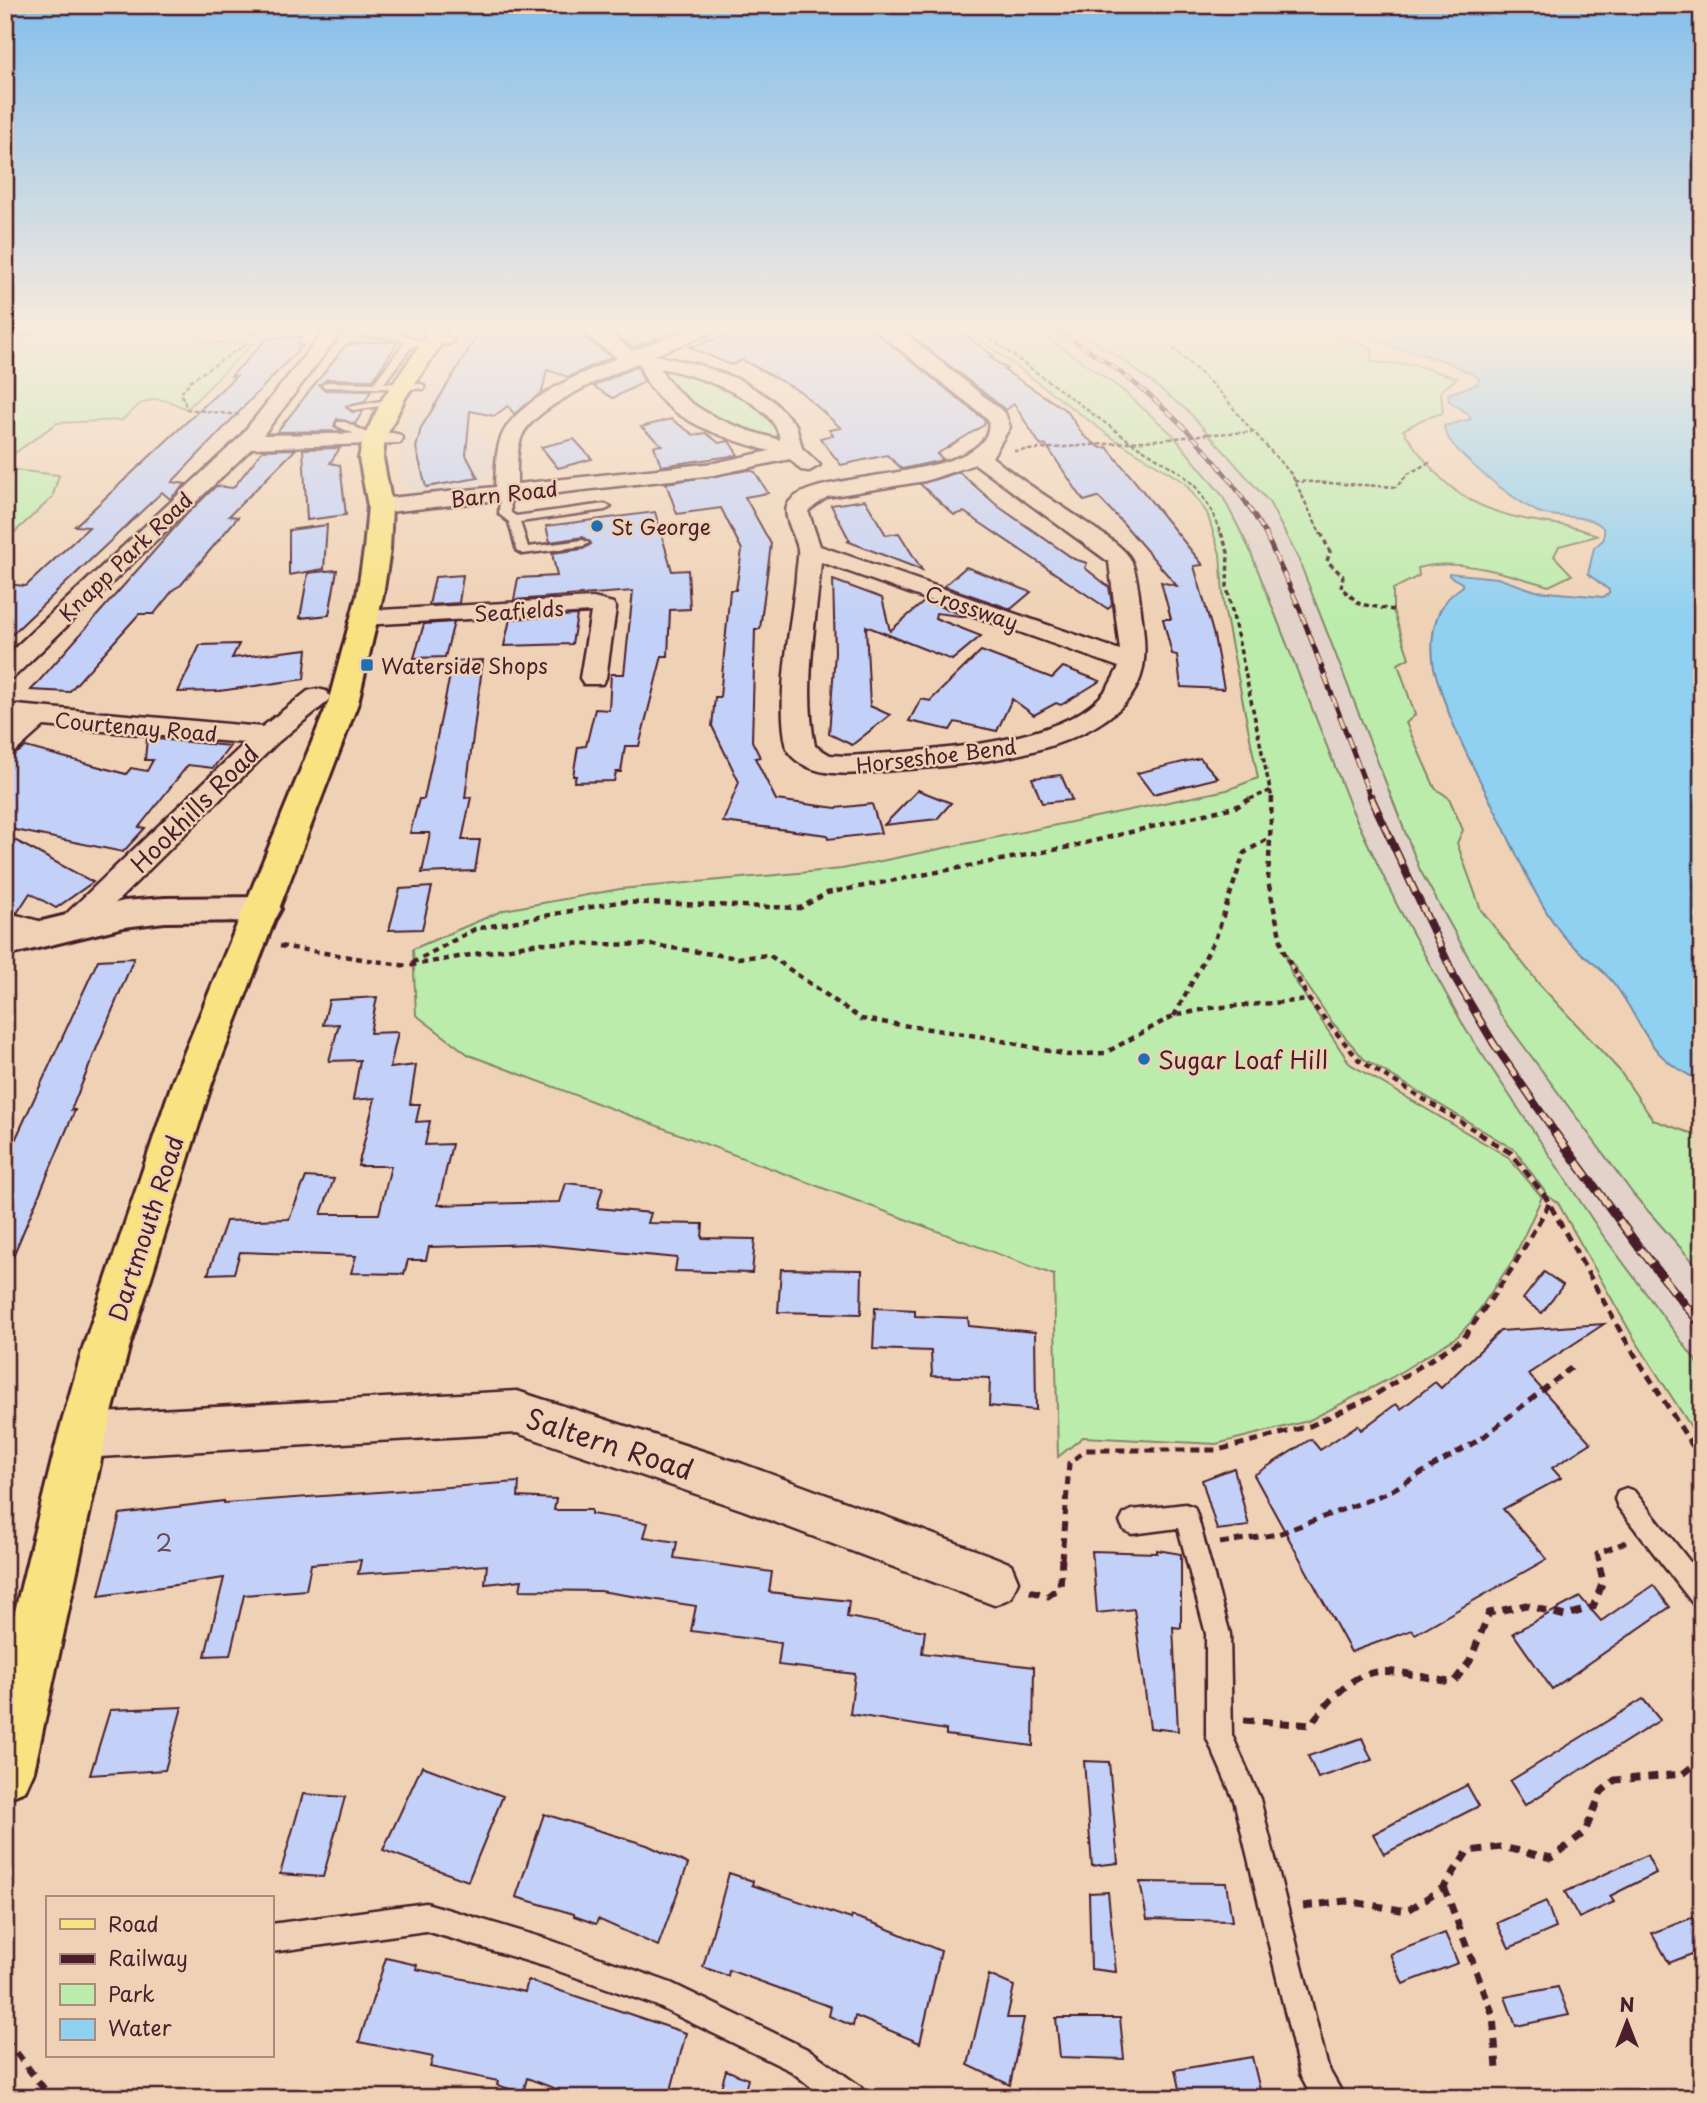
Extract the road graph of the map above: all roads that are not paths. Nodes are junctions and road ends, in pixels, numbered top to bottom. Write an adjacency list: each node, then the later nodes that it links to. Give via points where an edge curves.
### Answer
1 (262, 424): 10 (street, Knapp Park Road)
2 (341, 424): 9 (lane)
3 (388, 424): 9 (main road, Dartmouth Road)
4 (394, 424): 9 (main road, Dartmouth Road)
5 (521, 424): 14 (street, via 510,440)
6 (713, 424): 11 (street)
7 (784, 424): 11 (street)
8 (999, 424): 12 (street)
9 (383, 439): 10 (street); 15 (main road, Dartmouth Road, via 371,458)
10 (246, 442): 22 (street, Knapp Park Road)
11 (792, 451): 13 (street); 14 (street, Barn Road, via 714,469)
12 (983, 454): 13 (street, via 925,475); 21 (street, via 1009,485 1095,537 1120,560)
13 (835, 488): 19 (street, Horseshoe Bend, via 799,504 797,511)
14 (505, 495): 15 (street, Barn Road); 17 (lane, via 505,513)
15 (389, 504): 20 (main road, Dartmouth Road, via 398,564)
16 (605, 507): 17 (lane)
17 (514, 520): 18 (lane, via 523,551)
18 (583, 544)
19 (810, 550): 21 (street, Crossway); 21 (street, Horseshoe Bend, via 801,628 798,731 802,751 824,763 981,753 1039,741 1096,713 1123,688)
20 (375, 618): 23 (street, Seafields, via 604,608); 24 (main road, Dartmouth Road, via 367,665)
21 (1133, 663)
22 (5, 671)
23 (593, 678)
24 (330, 700): 27 (street, Hookhills Road); 30 (main road, Dartmouth Road)
25 (5, 712): 26 (street, Courtenay Road)
26 (38, 717): 27 (street, Courtenay Road); 28 (street)
27 (268, 736): 31 (street, Hookhills Road)
28 (5, 746)
29 (5, 923): 31 (street)
30 (258, 924): 31 (street, via 165,910); 33 (main road, Dartmouth Road, via 192,1083)
31 (59, 929): 32 (street)
32 (5, 943)
33 (82, 1436): 36 (street, Saltern Road, via 517,1412 743,1487); 38 (main road, Dartmouth Road)
34 (1626, 1499): 37 (lane)
35 (1132, 1522): 41 (lane, via 1186,1515 1218,1634 1219,1735 1247,1799 1315,2074)
36 (994, 1581)
37 (1702, 1597)
38 (5, 1771)
39 (273, 1938): 40 (lane, via 426,1917 661,1993 801,2061)
40 (850, 2098)
41 (1331, 2098)

